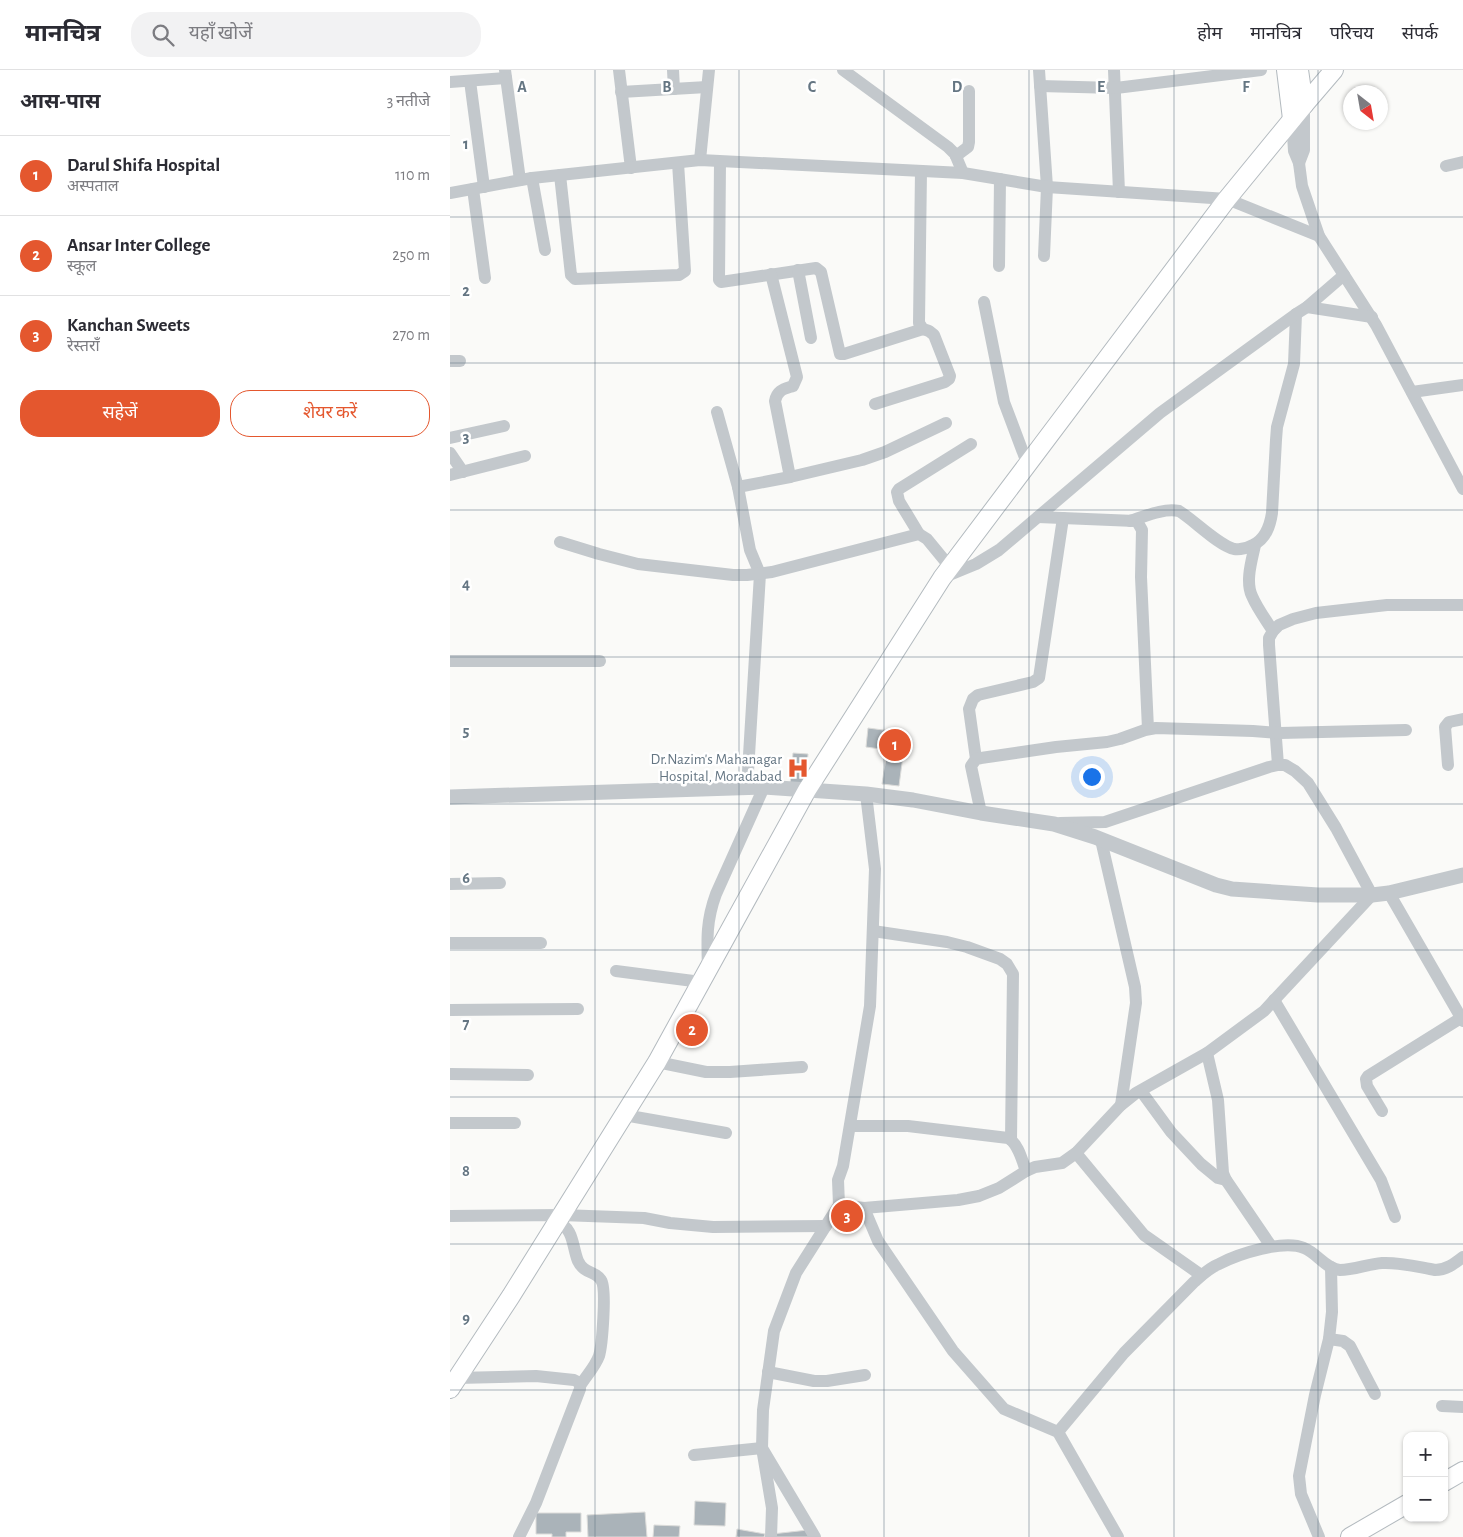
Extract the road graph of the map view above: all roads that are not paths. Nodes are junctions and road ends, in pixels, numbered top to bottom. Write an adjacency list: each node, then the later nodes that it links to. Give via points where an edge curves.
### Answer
1 (619, 70): 19 (street)
2 (673, 70): 17 (street)
3 (709, 70): 15 (street)
4 (843, 70): 22 (street)
5 (1039, 70): 14 (street)
6 (1114, 70): 16 (street)
7 (1261, 70): 16 (street)
8 (1286, 70): 21 (main road)
9 (1299, 70): 20 (main road)
10 (1334, 70): 20 (main road)
11 (506, 74): 12 (street); 33 (street)
12 (470, 81): 13 (street); 36 (street)
13 (450, 82)
14 (1040, 86): 16 (street); 35 (street)
15 (707, 87): 17 (street); 23 (street)
16 (1116, 88): 37 (street)
17 (674, 89): 19 (street)
18 (969, 91): 22 (street, via 970,142)
19 (622, 92): 29 (street)
20 (1304, 105): 21 (main road); 27 (street, via 1304,150)
21 (1292, 119): 27 (street, via 1294,151); 39 (main road)
22 (956, 156): 31 (street)
23 (700, 160): 24 (street); 26 (street)
24 (720, 162): 30 (street); 45 (street, via 719,280)
25 (1463, 162): 28 (street)
26 (678, 163): 29 (street); 32 (street, via 685,270 679,275 572,278)
27 (1299, 163): 40 (street, via 1302,186)
28 (1446, 166)
29 (631, 168): 32 (street)
30 (921, 171): 31 (street); 52 (street, via 919,323)
31 (963, 173): 34 (street)
32 (560, 175): 33 (street)
33 (526, 179): 36 (street); 41 (street)
34 (1000, 179): 35 (street); 43 (street)
35 (1047, 186): 37 (street); 42 (street)
36 (478, 188): 38 (street); 47 (street)
37 (1119, 192): 39 (street)
38 (450, 194)
39 (1227, 200): 40 (street); 64 (main road)
40 (1319, 236): 46 (street)
41 (545, 250)
42 (1044, 256)
43 (999, 266)
44 (798, 270): 45 (street); 52 (street, via 816,268 821,272 840,354); 53 (street)
45 (771, 274): 66 (street, via 797,377 793,386 777,393 775,401)
46 (1344, 275): 49 (street); 51 (street)
47 (485, 278)
48 (984, 302): 64 (street, via 1004,402)
49 (1307, 307): 50 (street); 51 (street)
50 (1296, 314): 69 (street, via 1160,413); 74 (street, via 1294,364 1277,427 1270,526)
51 (1372, 318): 55 (street)
52 (923, 329): 56 (street, via 934,335 949,379)
53 (812, 338)
54 (1463, 385): 55 (street)
55 (1412, 392): 68 (street)
56 (875, 404)
57 (717, 412): 67 (street)
58 (946, 423): 66 (street, via 862,460)
59 (504, 426): 60 (street)
60 (450, 438)
61 (971, 444): 72 (street, via 897,492)
62 (450, 453): 65 (street)
63 (526, 456): 65 (street)
64 (1027, 463): 75 (main road)
65 (456, 474)
66 (790, 477): 67 (street)
67 (738, 487): 76 (street, via 750,550)
68 (1463, 489)
69 (1038, 517): 70 (street); 75 (street, via 999,550 976,564)
70 (1063, 518): 71 (street); 85 (street, via 1039,678 978,695 974,699 969,709)
71 (1130, 521): 74 (street, via 1172,510 1186,515 1234,549); 82 (street, via 1138,523 1142,530 1140,577)
72 (919, 534): 75 (street, via 927,539); 76 (street)
73 (560, 542): 76 (street, via 638,564 733,575)
74 (1254, 545): 78 (street, via 1249,582 1251,596)
75 (946, 573): 90 (main road)
76 (760, 574): 89 (street)
77 (1463, 605): 78 (street, via 1387,605 1316,613 1279,625)
78 (1273, 631): 84 (street, via 1269,645)
79 (450, 661): 80 (street)
80 (600, 661)
81 (1463, 719): 87 (street, via 1449,722 1445,727)
82 (1148, 729): 84 (street); 85 (street, via 1106,742)
83 (1406, 730): 84 (street)
84 (1276, 733): 86 (street)
85 (976, 759): 93 (street, via 971,766)
86 (1278, 765): 94 (street, via 1105,822); 100 (street, via 1295,771 1308,783)
87 (1448, 765)
88 (764, 787): 89 (street); 90 (street); 105 (street, via 710,911)
89 (748, 788): 92 (street)
90 (807, 790): 91 (street); 105 (main road)
91 (866, 794): 93 (street); 101 (street, via 875,869)
92 (450, 797)
93 (981, 813): 94 (street)
94 (1054, 824): 95 (street)
95 (1101, 840): 100 (street, via 1232,889); 116 (street, via 1135,987 1136,1003)
96 (1463, 874): 99 (street)
97 (500, 883): 98 (street)
98 (450, 884)
99 (1389, 893): 100 (street); 109 (street)
100 (1372, 895): 106 (street)
101 (873, 931): 121 (street, via 870,1006); 123 (street, via 967,947 1000,959 1010,968 1013,974)
102 (450, 943): 103 (street)
103 (541, 943)
104 (616, 970): 105 (street)
105 (705, 976): 111 (main road)
106 (1274, 1000): 110 (street); 130 (street, via 1381,1180)
107 (578, 1009): 108 (street)
108 (450, 1010)
109 (1462, 1019): 117 (street, via 1368,1076 1367,1086)
110 (1207, 1053): 115 (street); 126 (street, via 1218,1100)
111 (657, 1062): 112 (street, via 714,1072); 118 (main road)
112 (802, 1067)
113 (450, 1074): 114 (street)
114 (528, 1075)
115 (1141, 1091): 116 (street); 126 (street, via 1171,1132 1201,1164 1218,1178)
116 (1121, 1105): 124 (street)
117 (1382, 1111)
118 (624, 1115): 122 (street); 131 (main road)
119 (450, 1122): 120 (street)
120 (515, 1123)
121 (850, 1126): 123 (street, via 908,1126 1002,1136); 127 (street, via 838,1180)
122 (726, 1133)
123 (1012, 1140): 125 (street)
124 (1076, 1154): 125 (street, via 1062,1163); 136 (street, via 1144,1235)
125 (1026, 1170): 128 (street, via 1000,1188 979,1196)
126 (1226, 1180): 133 (street)
127 (839, 1205): 128 (street); 132 (street)
128 (864, 1208): 145 (street, via 878,1241 959,1358 1004,1409)
129 (450, 1216): 131 (street)
130 (1396, 1217)
131 (559, 1219): 132 (street, via 644,1218 713,1227); 140 (main road); 141 (street, via 569,1230 578,1261 602,1280 604,1288 600,1350)
132 (826, 1226): 138 (street, via 796,1274 774,1331)
133 (1271, 1246): 135 (street, via 1307,1248); 136 (street, via 1218,1264)
134 (1463, 1257): 135 (street, via 1442,1270 1390,1263 1342,1270)
135 (1331, 1267): 137 (street)
136 (1202, 1275): 145 (street, via 1124,1353)
137 (1329, 1339): 142 (street, via 1343,1341 1350,1346); 155 (street, via 1314,1395 1299,1476 1301,1494)
138 (768, 1372): 139 (street, via 814,1381); 146 (street, via 762,1410)
139 (865, 1376)
140 (453, 1384): 141 (street, via 536,1376 574,1380)
141 (580, 1386): 151 (street)
142 (1375, 1394)
143 (1442, 1406): 144 (street)
144 (1463, 1407)
145 (1058, 1432): 154 (street)
146 (762, 1448): 147 (street); 152 (street, via 772,1508); 153 (street)
147 (694, 1455)
148 (1463, 1471): 149 (main road)
149 (1448, 1480)
150 (1403, 1506): 156 (main road)
151 (520, 1537)
152 (771, 1537)
153 (815, 1537)
154 (1118, 1537)
155 (1319, 1537)
156 (1350, 1537)

